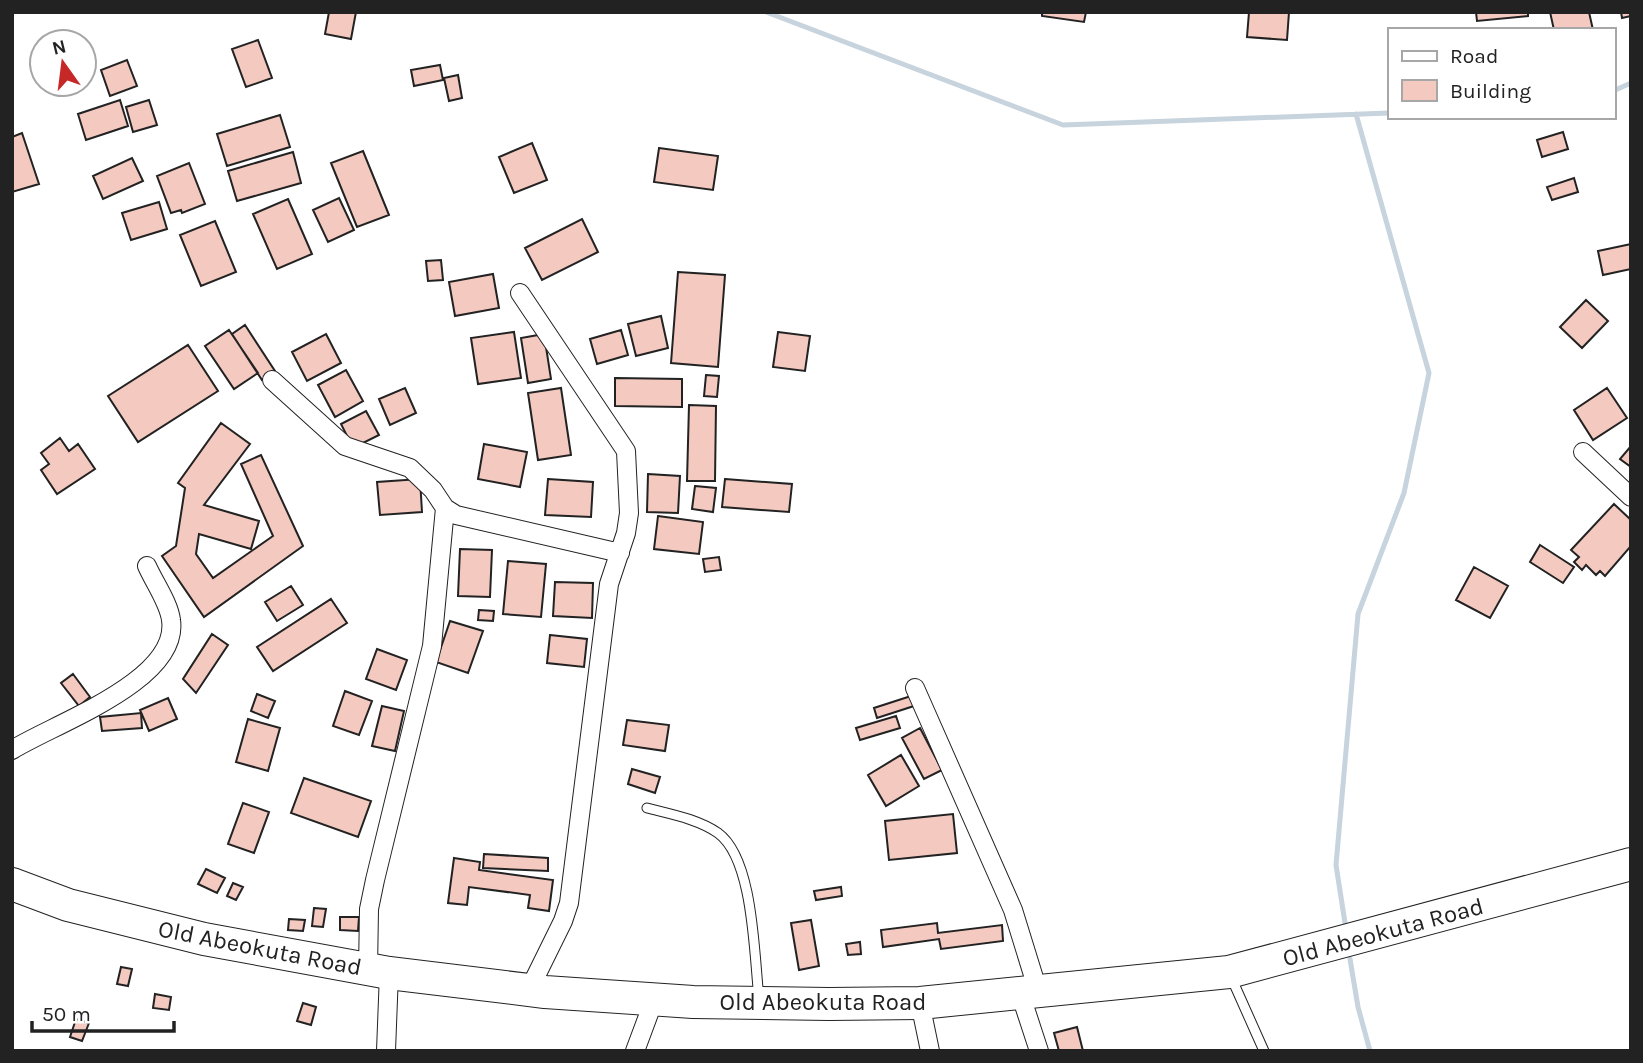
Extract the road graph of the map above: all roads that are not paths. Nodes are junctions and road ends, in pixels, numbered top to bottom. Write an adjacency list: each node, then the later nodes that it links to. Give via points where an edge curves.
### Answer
1 (520, 293): 6 (street, via 626,451 629,513)
2 (272, 380): 5 (street, via 345,446 410,468)
3 (1583, 452): 4 (street)
4 (1631, 497)
5 (445, 508): 6 (street, via 456,515); 13 (street, via 432,646 371,899)
6 (620, 553): 15 (street, via 609,584 569,903)
7 (147, 566): 9 (street, via 171,618 164,651 143,676 74,720)
8 (915, 688): 16 (street, via 1013,910)
9 (12, 750)
10 (647, 808): 18 (lane, via 683,817 719,834 739,860 751,917)
11 (1631, 864): 14 (highway, Old Abeokuta Road)
12 (12, 884): 13 (highway, Old Abeokuta Road, via 68,905 204,939)
13 (378, 971): 15 (highway, Old Abeokuta Road); 20 (street)
14 (1228, 972): 16 (highway, Old Abeokuta Road); 24 (lane)
15 (529, 990): 17 (highway, Old Abeokuta Road)
16 (1029, 992): 19 (highway, Old Abeokuta Road); 23 (street)
17 (654, 1000): 18 (highway, Old Abeokuta Road); 21 (street)
18 (759, 1003): 19 (highway, Old Abeokuta Road)
19 (920, 1003): 22 (street)
20 (386, 1051)
21 (635, 1051)
22 (930, 1051)
23 (1039, 1051)
24 (1265, 1051)

